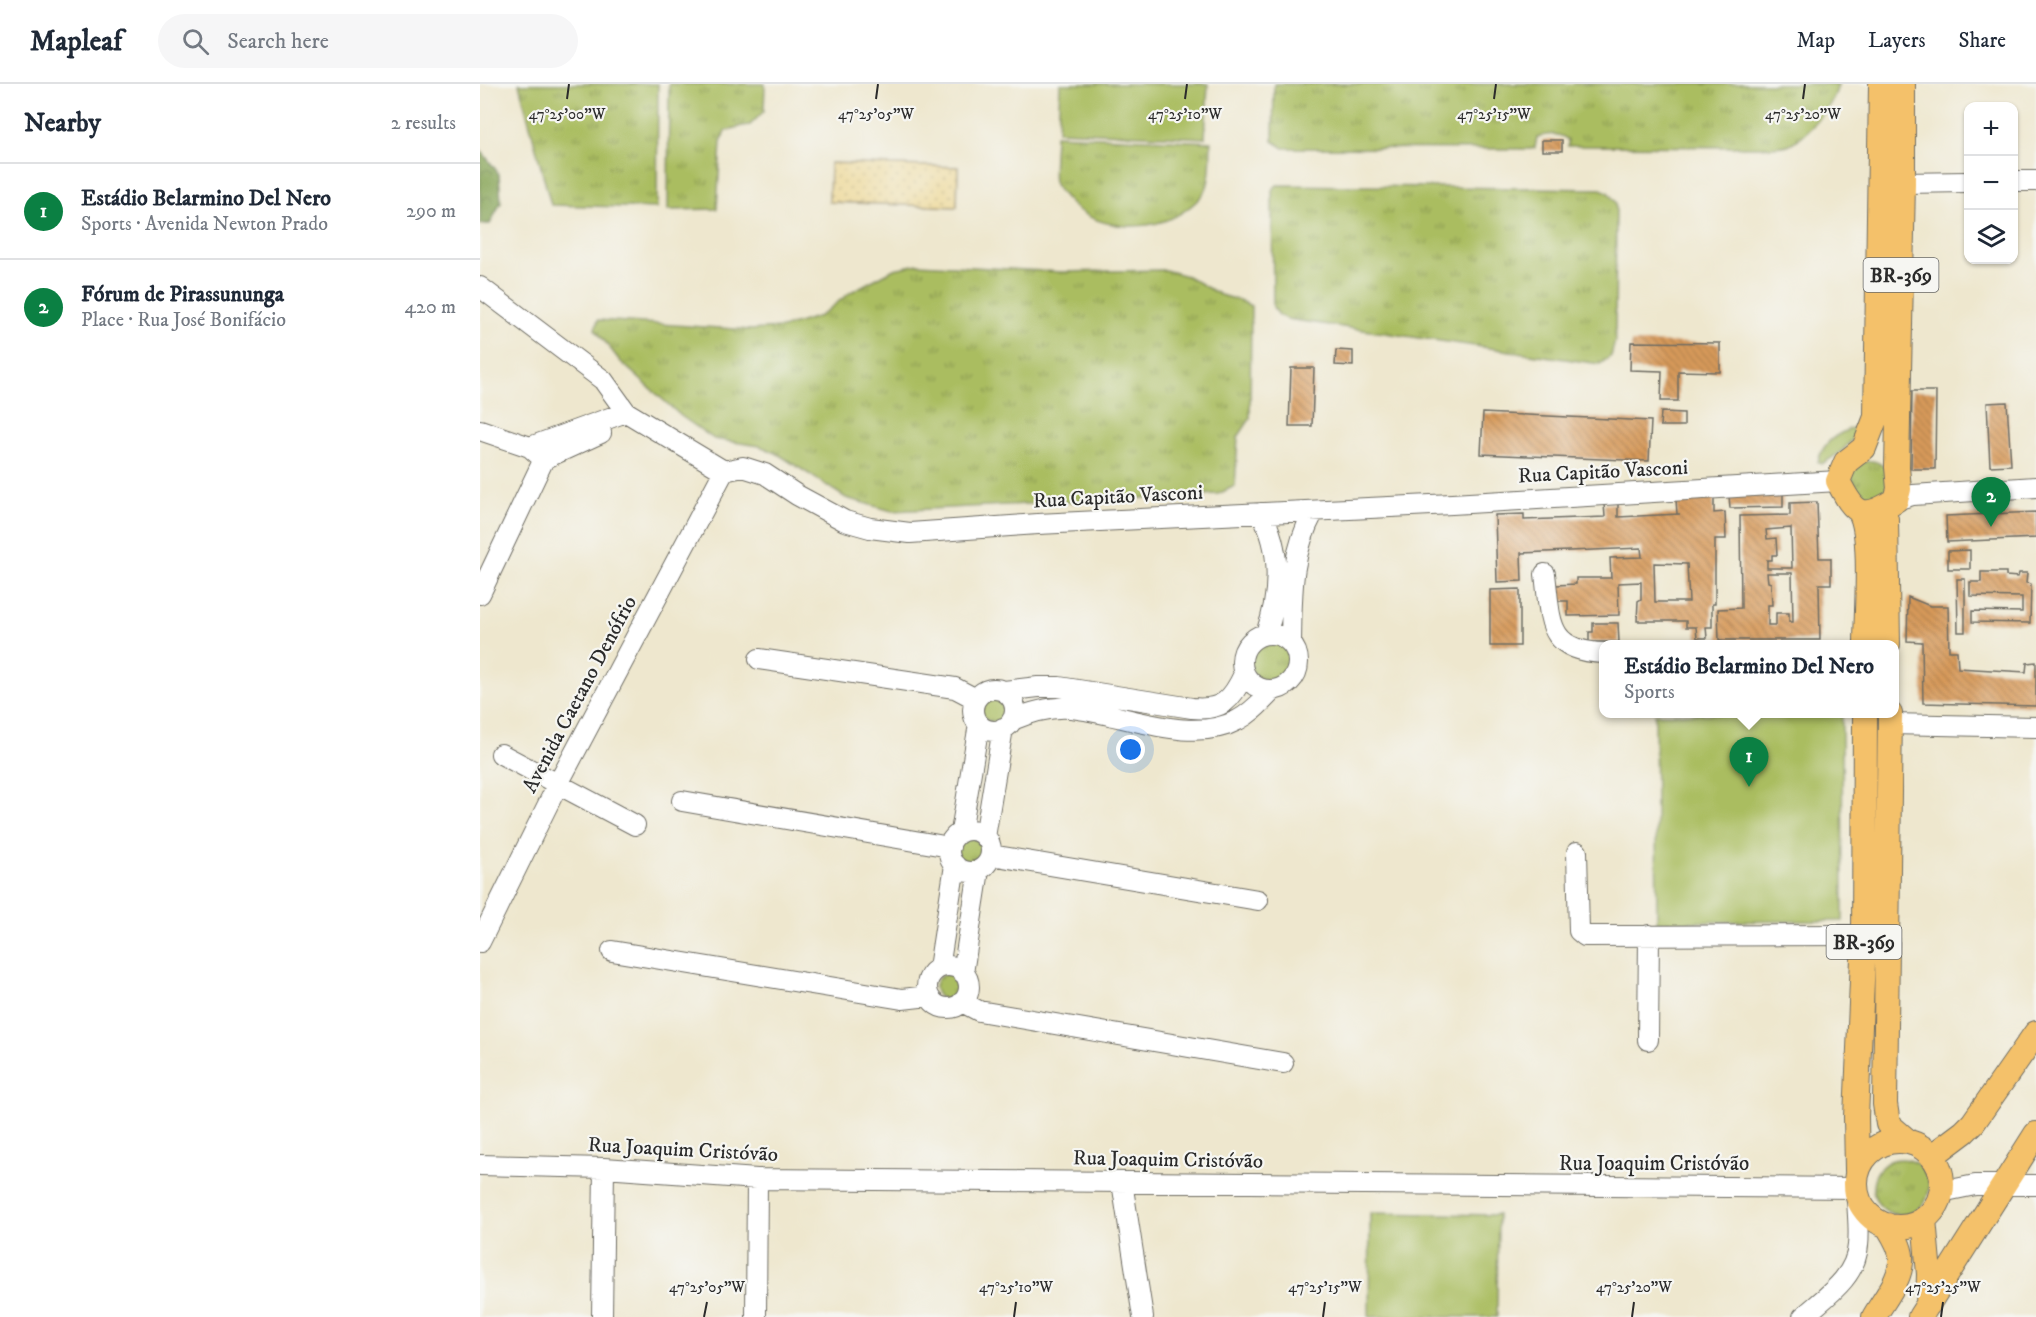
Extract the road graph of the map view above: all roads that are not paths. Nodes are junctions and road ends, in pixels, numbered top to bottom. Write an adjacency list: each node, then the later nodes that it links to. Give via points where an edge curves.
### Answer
1 (1881, 84): 10 (main road, BR-369, via 1876,417)
2 (1903, 84): 6 (main road, BR-369)
3 (2018, 181): 4 (street)
4 (2036, 181)
5 (1964, 182): 6 (street)
6 (1903, 183): 12 (main road, BR-369)
7 (480, 287): 8 (street, via 603,380)
8 (630, 414): 11 (street); 13 (street)
9 (480, 430): 11 (street)
10 (1864, 448): 12 (main road); 14 (main road, BR-369, via 1846,462)
11 (537, 453): 22 (street)
12 (1897, 467): 16 (main road, BR-369, via 1899,489)
13 (724, 471): 19 (street, Rua Capitão Vasconi, via 743,467 765,474 845,521 910,533); 40 (street, Avenida Caetano Denófrio)
14 (1838, 482): 17 (street, Rua Capitão Vasconi); 18 (main road, via 1847,501)
15 (2036, 487): 16 (street, via 1913,495)
16 (1890, 504): 18 (main road, via 1871,513); 26 (main road, BR-369, via 1886,519)
17 (1314, 511): 19 (street, Rua Capitão Vasconi); 20 (street)
18 (1860, 512): 25 (main road, via 1867,538)
19 (1261, 513): 20 (street)
20 (1286, 559): 23 (street)
21 (1545, 574): 28 (street, via 1553,630 1567,645)
22 (480, 594)
23 (1283, 606): 24 (street); 27 (street)
24 (1266, 634): 27 (street, via 1275,634); 30 (street, via 1245,648 1241,666)
25 (1866, 640)
26 (1888, 640)
27 (1291, 643): 31 (street, via 1298,659 1295,676 1282,688)
28 (1599, 653)
29 (759, 659): 33 (street, via 955,688)
30 (1244, 674): 31 (street, via 1256,687); 32 (street, via 1236,692 1209,709 1059,687)
31 (1273, 690): 37 (street, via 1238,720 1203,731 1070,708 1038,711)
32 (1004, 692): 33 (street, via 992,689); 37 (street, via 1013,701 1015,713)
33 (976, 699): 36 (street, via 974,712)
34 (1866, 718): 48 (main road, BR-369)
35 (1890, 719): 38 (street); 59 (main road, BR-369, via 1885,1104 1888,1124)
36 (979, 724): 37 (street, via 990,730); 43 (street)
37 (1008, 724): 45 (street)
38 (2036, 727)
39 (501, 754): 40 (street)
40 (558, 784): 42 (street); 49 (street, Avenida Caetano Denófrio)
41 (682, 801): 43 (street)
42 (635, 825)
43 (955, 848): 45 (street, via 974,831); 45 (street, via 966,872); 51 (street)
44 (1577, 852): 47 (street, via 1581,934)
45 (985, 854): 46 (street); 52 (street)
46 (1258, 900)
47 (1649, 935): 48 (street); 56 (street)
48 (1864, 935): 64 (main road, BR-369)
49 (480, 942)
50 (612, 951): 53 (street, via 902,999)
51 (939, 968): 52 (street, via 952,967); 53 (street, via 927,983)
52 (963, 973): 54 (street, via 969,984)
53 (929, 996): 54 (street, via 944,1007)
54 (962, 1002): 57 (street, via 979,1011)
55 (2036, 1033): 59 (main road, via 1973,1123 1964,1132)
56 (1648, 1040)
57 (1283, 1063)
58 (2036, 1134): 65 (main road)
59 (1921, 1148): 64 (main road, via 1890,1142 1872,1149 1863,1159); 67 (main road, BR-369, via 1939,1167)
60 (480, 1165): 61 (street, Rua Joaquim Cristóvão)
61 (604, 1168): 62 (street, Rua Joaquim Cristóvão); 71 (street)
62 (757, 1179): 63 (street, Rua Joaquim Cristóvão); 72 (street)
63 (1122, 1182): 64 (street, Rua Joaquim Cristóvão); 73 (street)
64 (1856, 1184): 69 (main road, via 1861,1205); 74 (street, via 1858,1246 1854,1262 1848,1275)
65 (2003, 1184): 66 (street); 67 (street); 70 (main road)
66 (2036, 1185)
67 (1941, 1192): 68 (main road, via 1938,1203)
68 (1924, 1219): 69 (main road, via 1900,1227); 70 (main road, via 1929,1274)
69 (1887, 1225): 75 (main road, via 1898,1243 1901,1265)
70 (1924, 1311)
71 (602, 1317)
72 (756, 1317)
73 (1143, 1317)
74 (1803, 1317)
75 (1874, 1317)

